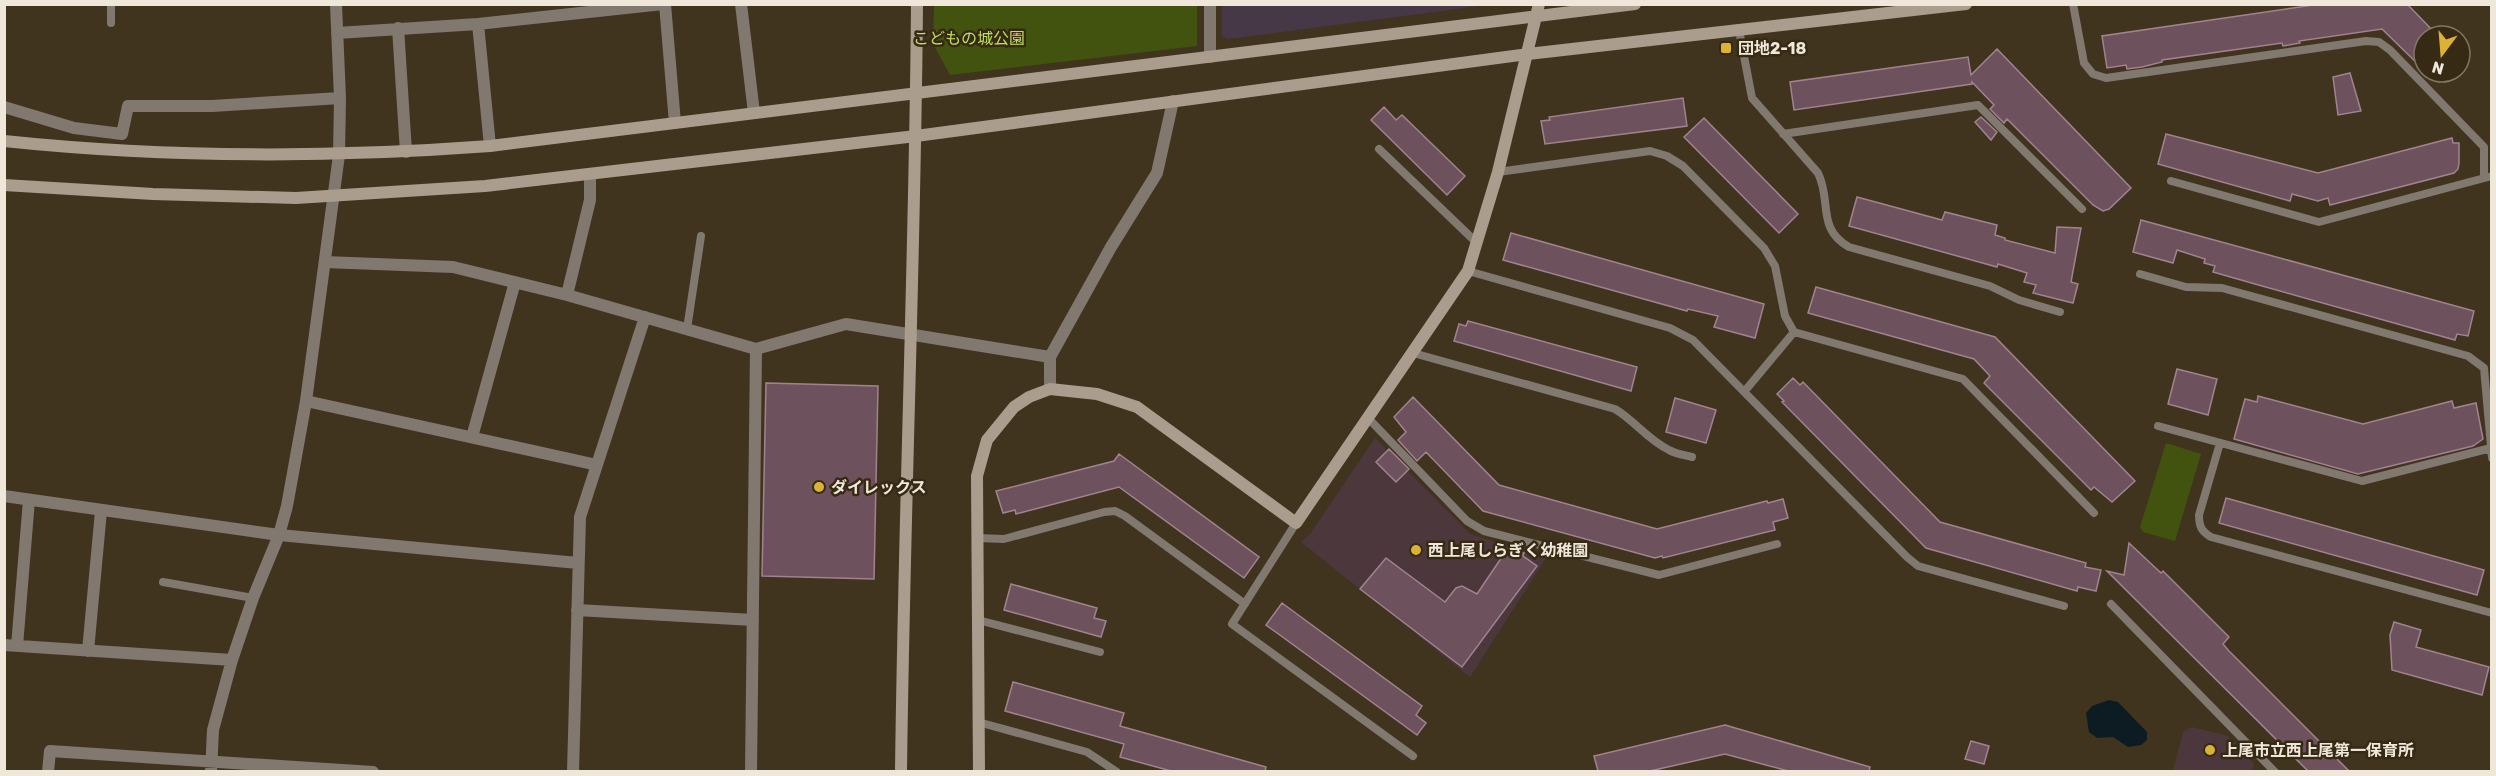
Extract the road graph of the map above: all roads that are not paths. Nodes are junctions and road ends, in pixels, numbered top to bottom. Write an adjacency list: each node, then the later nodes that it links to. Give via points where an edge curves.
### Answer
1 (111, 4): 11 (lane)
2 (336, 4): 15 (street)
3 (664, 4): 12 (street); 23 (street)
4 (741, 4): 22 (street)
5 (917, 4): 18 (street)
6 (1210, 4): 17 (street)
7 (1635, 4): 10 (street)
8 (1966, 4): 14 (street)
9 (2073, 4): 33 (lane, via 2084,63 2093,74 2106,78 2379,42 2484,147)
10 (1538, 10): 16 (street); 17 (street)
11 (111, 23)
12 (478, 24): 13 (street); 27 (street)
13 (398, 28): 15 (street); 29 (street)
14 (1739, 30): 16 (street); 24 (lane, via 1752,98)
15 (337, 33): 19 (street)
16 (1528, 54): 20 (street); 31 (street)
17 (1210, 57): 18 (street)
18 (916, 94): 22 (street); 25 (street)
19 (340, 98): 21 (street, via 212,106 128,106 122,134 74,128); 30 (street)
20 (1173, 101): 25 (street); 52 (street, via 1157,173)
21 (4, 107)
22 (754, 113): 23 (street)
23 (675, 123): 27 (street)
24 (1783, 135): 37 (lane, via 1978,105); 45 (lane, via 1818,173 1823,183 1828,225 1839,241 1990,286 2019,300)
25 (916, 136): 32 (street); 49 (street)
26 (4, 141): 30 (street, via 173,154)
27 (490, 146): 29 (street)
28 (1379, 148): 39 (lane)
29 (406, 152): 30 (street)
30 (339, 155): 36 (street)
31 (1498, 172): 39 (street); 48 (lane, via 1650,151 1667,156 1683,166 1764,248 1775,266 1785,316)
32 (590, 174): 36 (street); 44 (street, via 590,200)
33 (2488, 176): 34 (lane, via 2319,222)
34 (2171, 181)
35 (4, 185): 36 (street, via 153,194)
36 (335, 196): 40 (street)
37 (2082, 209)
38 (701, 236): 47 (lane)
39 (1477, 243): 41 (street)
40 (325, 262): 43 (street, via 453,267); 55 (street)
41 (1468, 271): 51 (street); 54 (lane, via 1670,328 1693,340)
42 (2140, 274): 60 (lane, via 2186,287 2222,288 2468,356 2484,368)
43 (515, 282): 44 (street); 58 (street)
44 (567, 295): 46 (street)
45 (2060, 312)
46 (645, 317): 47 (street); 63 (street)
47 (687, 329): 50 (street)
48 (1794, 332): 54 (lane); 67 (lane, via 1963,379)
49 (911, 334): 50 (street, via 846,324); 52 (street); 93 (street)
50 (756, 349): 80 (street)
51 (1413, 353): 56 (street); 61 (lane, via 1615,409 1670,452)
52 (1050, 357): 53 (street)
53 (1050, 389): 68 (street, via 1097,394 1137,407); 70 (street, via 1014,407 987,440 977,476)
54 (1744, 392): 77 (lane, via 1918,566)
55 (306, 401): 58 (street); 69 (street)
56 (1369, 418): 68 (street); 71 (lane, via 1467,521 1484,531 1659,575)
57 (2158, 426): 59 (lane)
58 (472, 437): 63 (street)
59 (2220, 443): 60 (lane, via 2362,481); 79 (lane, via 2199,515 2199,525 2211,537)
60 (2491, 448): 62 (lane)
61 (1692, 457)
62 (2492, 458)
63 (597, 465): 72 (street, via 580,517)
64 (4, 496): 65 (street)
65 (29, 500): 66 (street); 82 (street)
66 (101, 511): 69 (street); 83 (street)
67 (2094, 513)
68 (1296, 523): 75 (lane)
69 (279, 535): 72 (street); 74 (street)
70 (977, 538): 75 (lane, via 1004,539 1115,512); 81 (street)
71 (1778, 544)
72 (578, 562): 78 (street)
73 (163, 582): 74 (lane)
74 (253, 598): 85 (street)
75 (1245, 604): 87 (lane, via 1233,624)
76 (2111, 604): 96 (lane)
77 (2064, 606)
78 (577, 610): 80 (street); 91 (street)
79 (2492, 613)
80 (753, 620): 92 (street)
81 (978, 620): 84 (lane); 86 (street)
82 (11, 646): 83 (street)
83 (88, 651): 85 (street)
84 (1100, 652)
85 (232, 660): 88 (street, via 213,730)
86 (978, 722): 94 (street); 95 (lane, via 1088,752)
87 (1413, 756)
88 (211, 766): 89 (street, via 50,751); 90 (street)
89 (48, 771)
90 (373, 771)
91 (573, 771)
92 (751, 771)
93 (901, 771)
94 (979, 771)
95 (1117, 771)
96 (2275, 771)

